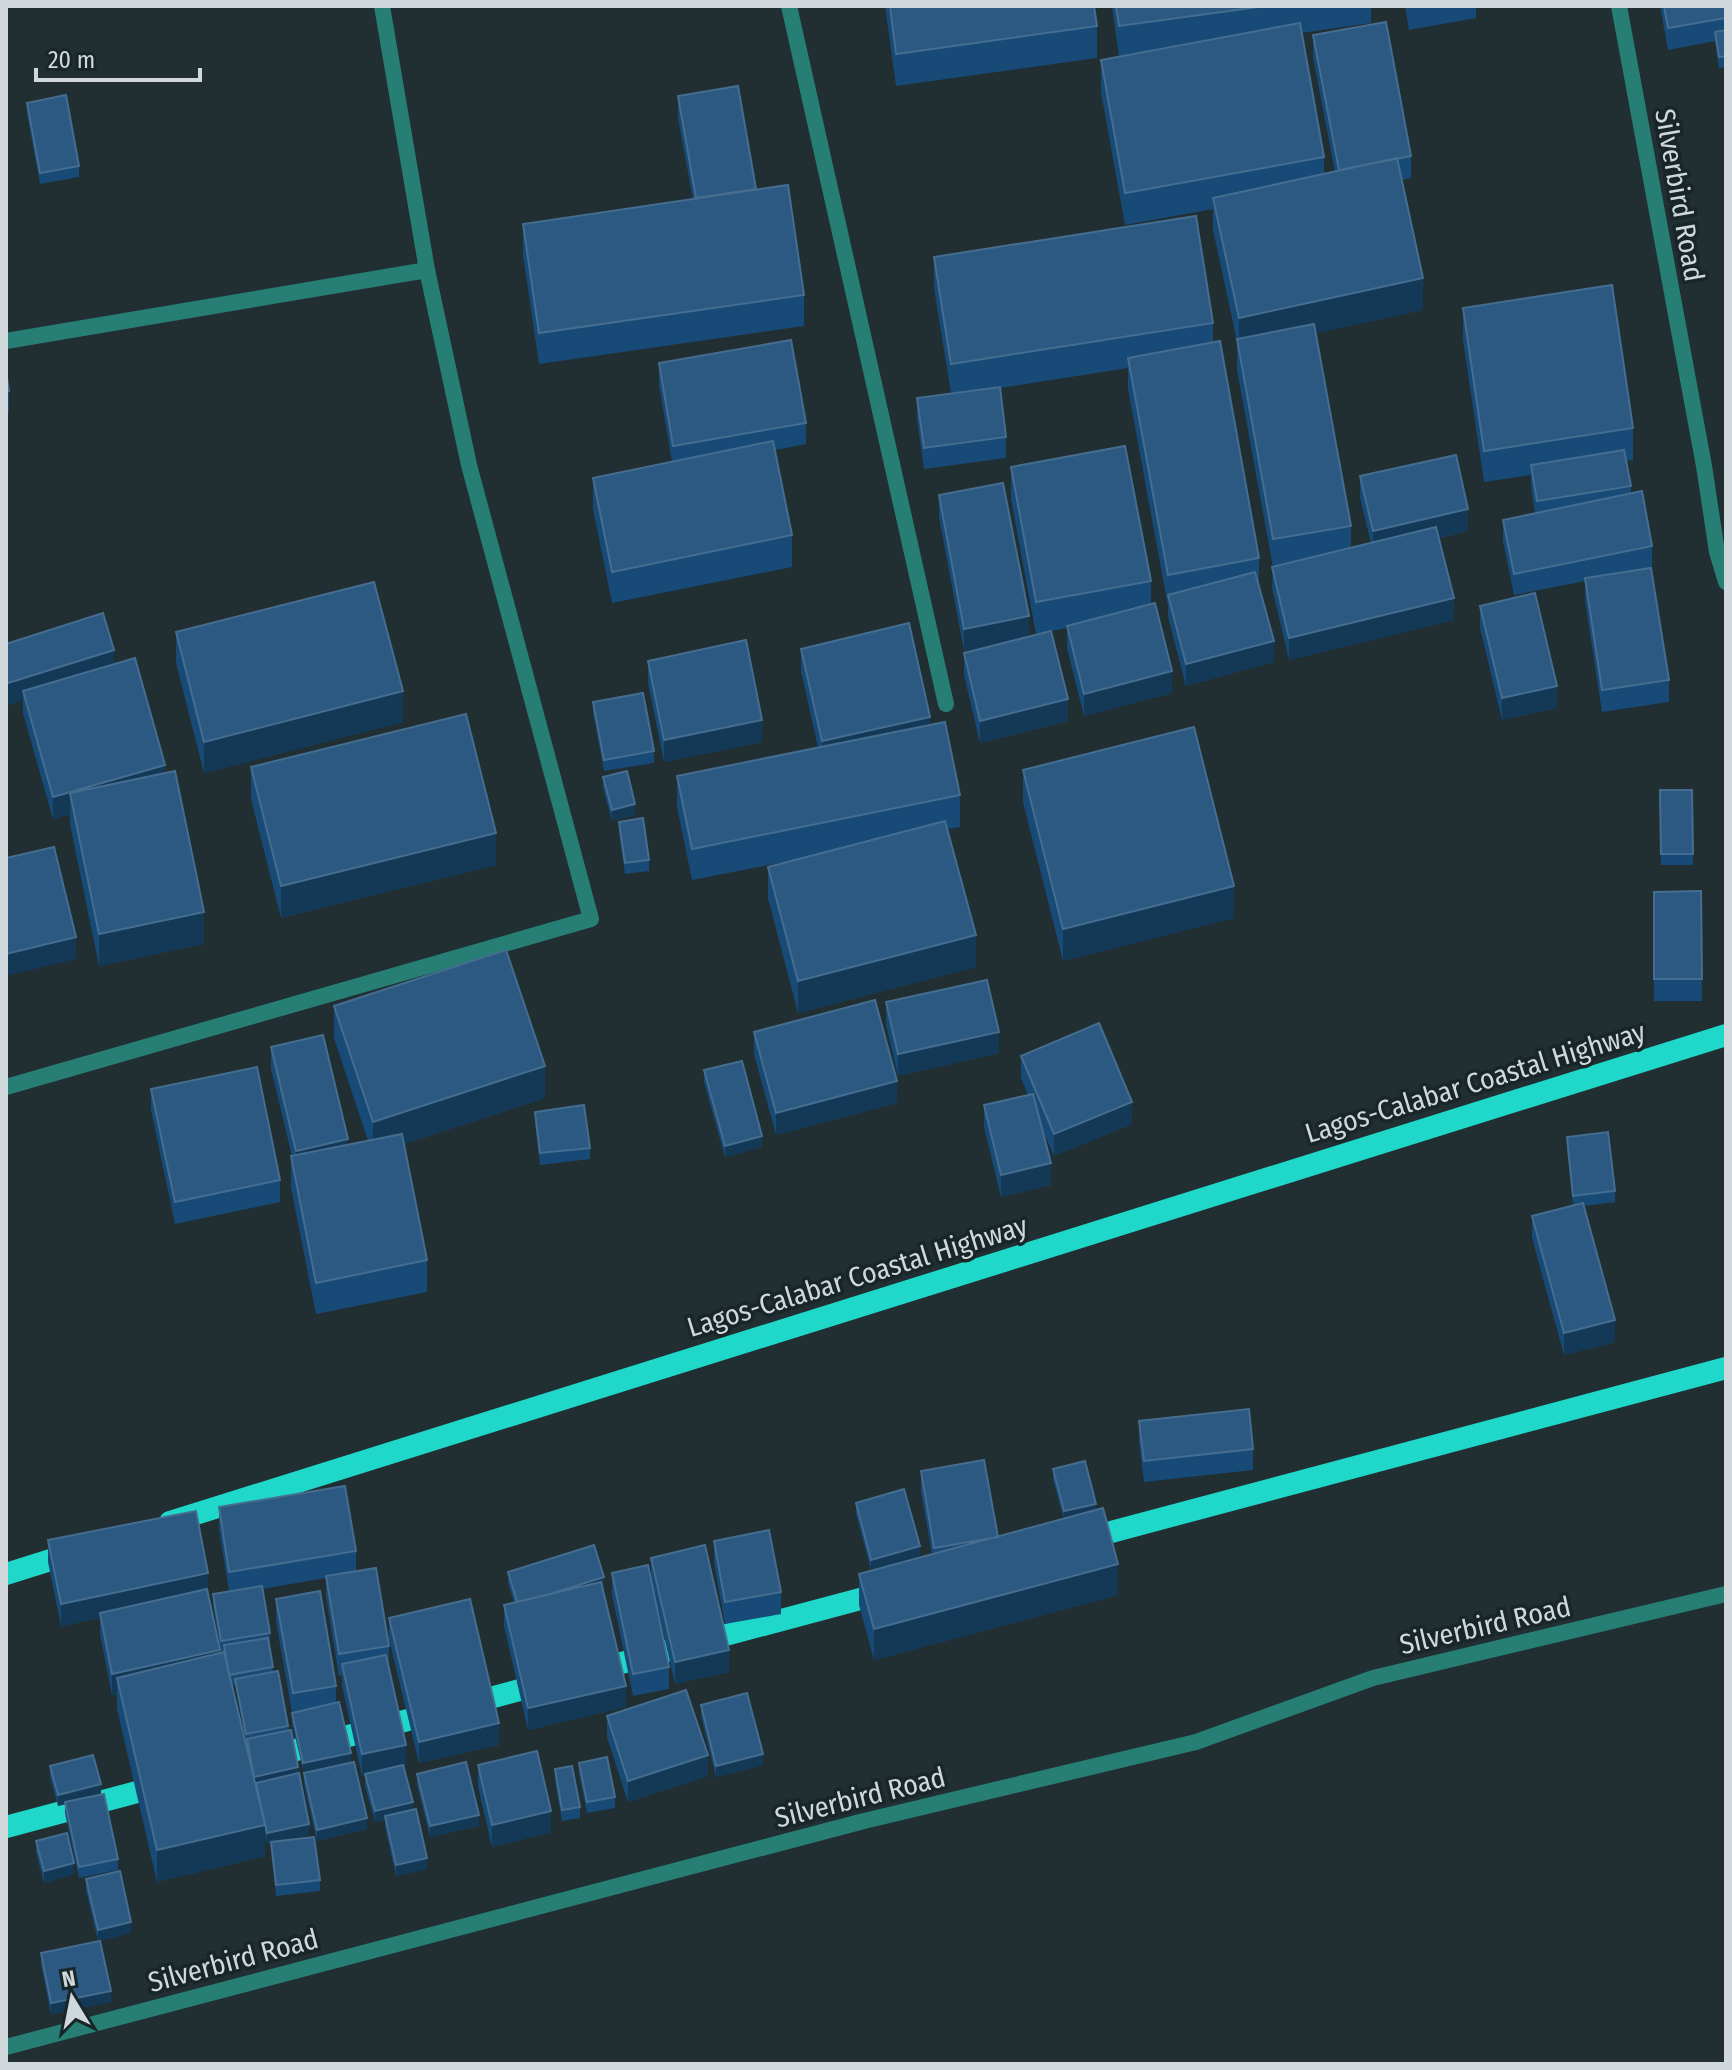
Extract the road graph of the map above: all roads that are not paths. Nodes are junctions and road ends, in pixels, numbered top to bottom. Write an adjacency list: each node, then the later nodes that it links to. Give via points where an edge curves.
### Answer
1 (382, 6): 4 (street)
2 (789, 6): 7 (street)
3 (1619, 6): 6 (street, Silverbird Road)
4 (427, 270): 5 (street); 9 (street, via 469,465 591,919)
5 (6, 341)
6 (1726, 582)
7 (946, 704)
8 (1726, 1035): 11 (highway, Lagos-Calabar Coastal Highway)
9 (6, 1087)
10 (1726, 1368): 12 (highway)
11 (143, 1531)
12 (1066, 1544)
13 (97, 1545): 14 (highway)
14 (6, 1574)
15 (912, 1585): 17 (highway)
16 (1726, 1594): 20 (street, Silverbird Road, via 1373,1678 1196,1742 864,1821)
17 (252, 1761)
18 (190, 1778): 19 (highway)
19 (6, 1827)
20 (6, 2047)

